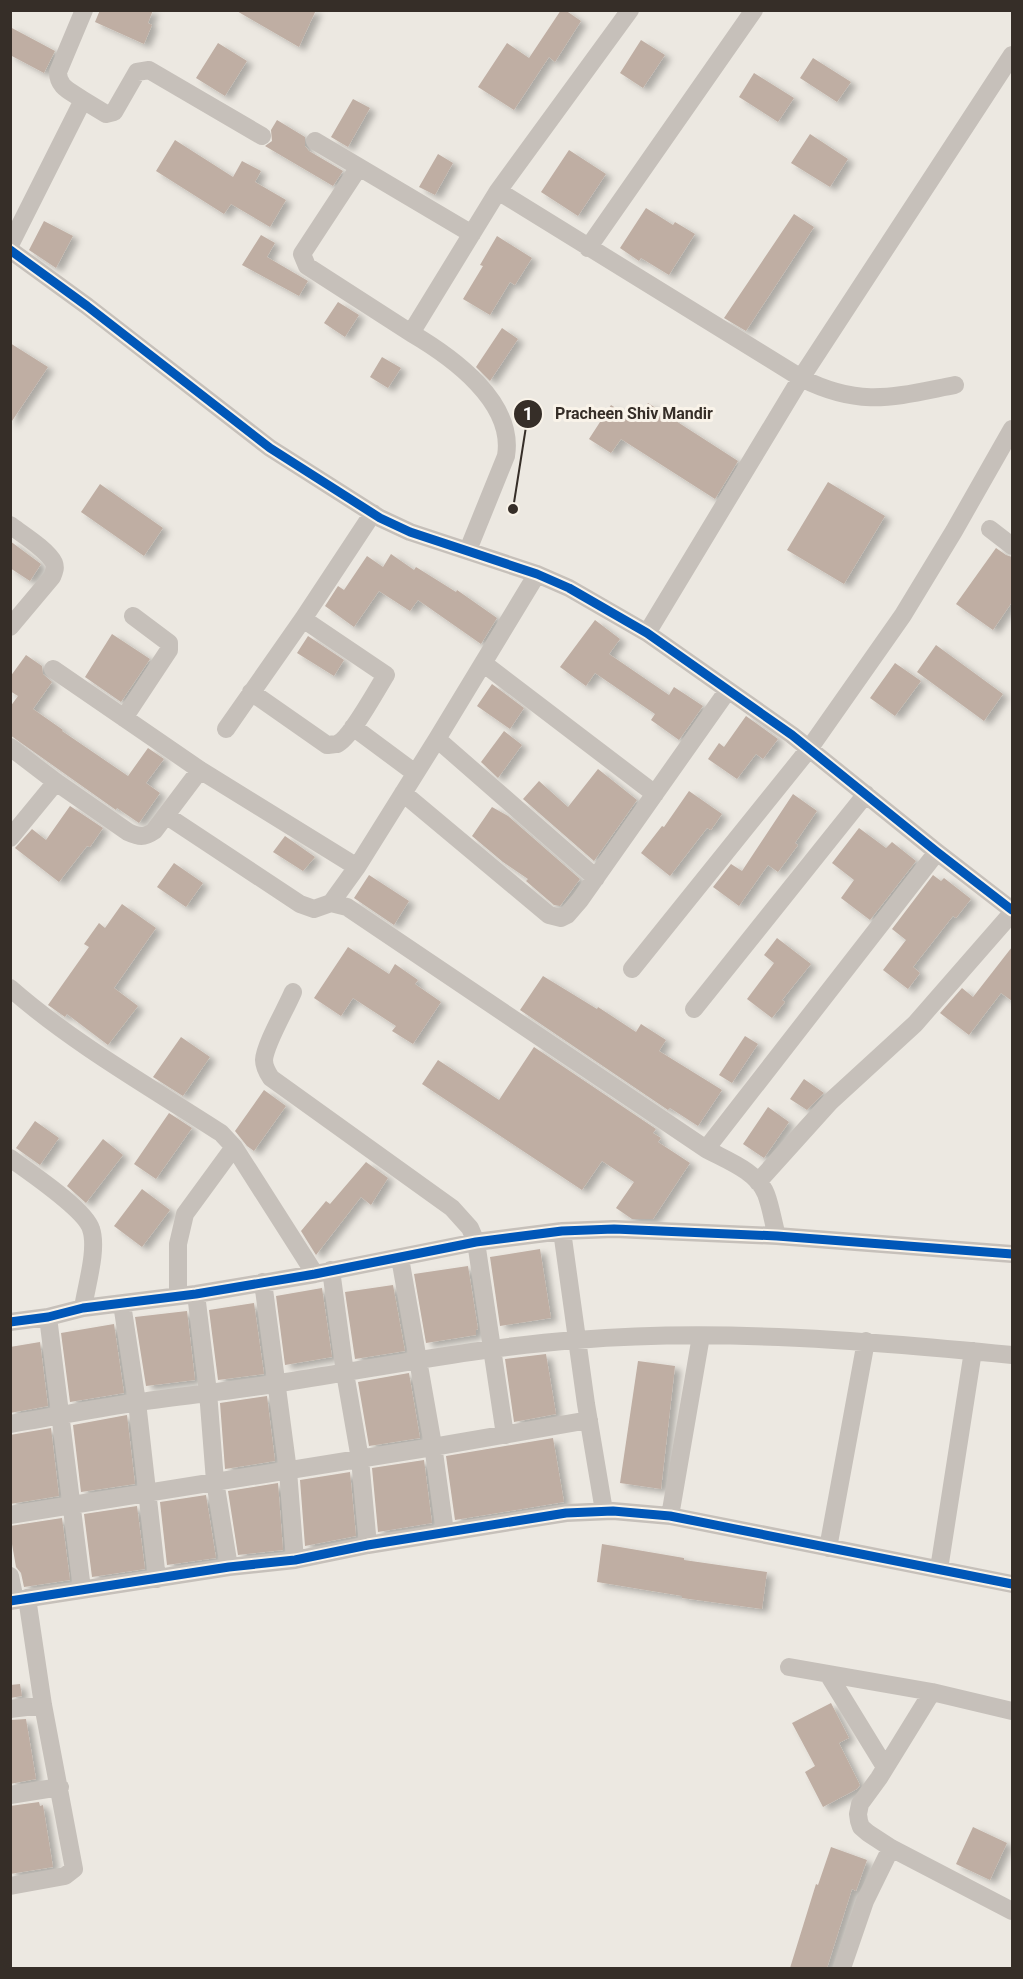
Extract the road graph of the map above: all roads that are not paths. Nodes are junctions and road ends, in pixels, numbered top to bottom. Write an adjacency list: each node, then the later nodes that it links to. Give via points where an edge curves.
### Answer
1 (84, 10): 5 (street, via 58,72 62,86)
2 (630, 10): 9 (street)
3 (754, 10): 12 (street)
4 (1012, 55): 14 (street)
5 (83, 100): 6 (street, via 106,114 114,112 136,72 149,70); 11 (street)
6 (262, 136)
7 (315, 141): 8 (street)
8 (359, 167): 10 (street); 13 (street, via 302,254 307,266)
9 (498, 191): 10 (street); 12 (street)
10 (472, 234): 13 (street)
11 (10, 247): 17 (street, via 270,448)
12 (588, 248): 14 (street)
13 (411, 333): 21 (street, via 465,371 490,398 504,425 506,456)
14 (801, 378): 15 (street, via 851,396 885,398); 26 (street)
15 (955, 385)
16 (1012, 429): 36 (street, via 903,615)
17 (373, 513): 21 (street, via 410,532); 24 (street)
18 (10, 525): 25 (street, via 48,555 55,569)
19 (990, 529): 20 (street)
20 (1012, 546)
21 (468, 550): 22 (street)
22 (537, 574): 26 (street); 27 (street)
23 (133, 616): 31 (street, via 168,643 169,650)
24 (303, 619): 30 (street); 32 (street, via 386,675)
25 (10, 627)
26 (647, 633): 29 (street)
27 (483, 663): 34 (street); 41 (street)
28 (53, 669): 31 (street)
29 (728, 690): 36 (street); 41 (street)
30 (251, 692): 32 (street, via 327,745 345,738); 33 (street)
31 (124, 718): 37 (street)
32 (353, 727): 38 (street)
33 (226, 729)
34 (437, 739): 38 (street); 47 (street)
35 (10, 747): 39 (street)
36 (809, 749): 42 (street); 50 (street)
37 (200, 770): 43 (street); 46 (street)
38 (415, 773): 40 (street)
39 (56, 782): 43 (street, via 139,837 154,831); 44 (street)
40 (403, 794): 46 (street); 47 (street, via 555,918 567,915)
41 (655, 795): 47 (street)
42 (866, 795): 45 (street); 53 (street)
43 (167, 816): 48 (street, via 300,904 314,909)
44 (10, 838)
45 (937, 852): 49 (street); 55 (street)
46 (357, 867): 48 (street)
47 (596, 878)
48 (330, 903): 55 (street, via 354,911)
49 (1012, 911): 57 (street, via 922,1017 831,1101)
50 (632, 969)
51 (10, 988): 54 (street, via 105,1058 220,1133)
52 (293, 992): 60 (street, via 264,1059 271,1078 452,1208 470,1228)
53 (694, 1009)
54 (234, 1147): 63 (street); 65 (street, via 185,1214 178,1244)
55 (706, 1149): 57 (street)
56 (10, 1158): 67 (street, via 82,1215 91,1229 93,1247)
57 (758, 1182): 59 (street, via 766,1194)
58 (562, 1231): 59 (street, via 614,1229); 60 (street); 71 (street)
59 (777, 1236): 61 (street)
60 (476, 1242): 62 (street); 73 (street)
61 (1012, 1254)
62 (400, 1258): 63 (street); 76 (street)
63 (323, 1272): 64 (street); 77 (street)
64 (263, 1282): 65 (street); 78 (street)
65 (187, 1294): 66 (street); 79 (street)
66 (122, 1304): 67 (street); 80 (street)
67 (83, 1308): 68 (street)
68 (48, 1317): 69 (street); 81 (street)
69 (10, 1322)
70 (700, 1336): 71 (street); 72 (street); 93 (street)
71 (577, 1340): 73 (street); 82 (street)
72 (866, 1341): 74 (street); 96 (street)
73 (491, 1349): 76 (street); 84 (street)
74 (974, 1351): 75 (street); 99 (street)
75 (1012, 1355)
76 (417, 1361): 77 (street); 85 (street)
77 (345, 1373): 78 (street); 86 (street)
78 (276, 1384): 79 (street); 87 (street)
79 (208, 1392): 80 (street); 88 (street)
80 (137, 1402): 81 (street); 89 (street)
81 (60, 1416): 83 (street); 90 (street)
82 (589, 1420): 84 (street); 91 (street)
83 (10, 1424)
84 (505, 1435): 85 (street)
85 (433, 1447): 86 (street); 94 (street)
86 (360, 1459): 87 (street); 95 (street)
87 (288, 1471): 88 (street); 97 (street)
88 (215, 1481): 89 (street); 98 (street)
89 (148, 1492): 90 (street); 101 (street)
90 (71, 1505): 92 (street); 103 (street)
91 (604, 1511): 93 (street); 94 (street)
92 (10, 1515)
93 (670, 1516): 96 (street)
94 (445, 1532): 95 (street)
95 (368, 1545): 97 (street)
96 (828, 1548): 99 (street)
97 (295, 1560): 98 (street)
98 (229, 1567): 101 (street)
99 (939, 1569): 102 (street)
100 (10, 1576): 104 (street)
101 (157, 1579): 103 (street)
102 (1012, 1584)
103 (82, 1589): 104 (street)
104 (17, 1600): 108 (street)
105 (789, 1667): 106 (street)
106 (828, 1674): 107 (street); 111 (street)
107 (932, 1692): 110 (street); 111 (street)
108 (43, 1705): 109 (street); 112 (street)
109 (10, 1709)
110 (1012, 1711)
111 (885, 1767): 114 (street, via 860,1804 858,1814 861,1827)
112 (60, 1787): 113 (street); 115 (street, via 74,1869 65,1876)
113 (10, 1796)
114 (891, 1848): 116 (street); 117 (street, via 865,1901)
115 (10, 1886)
116 (1012, 1911)
117 (842, 1968)

